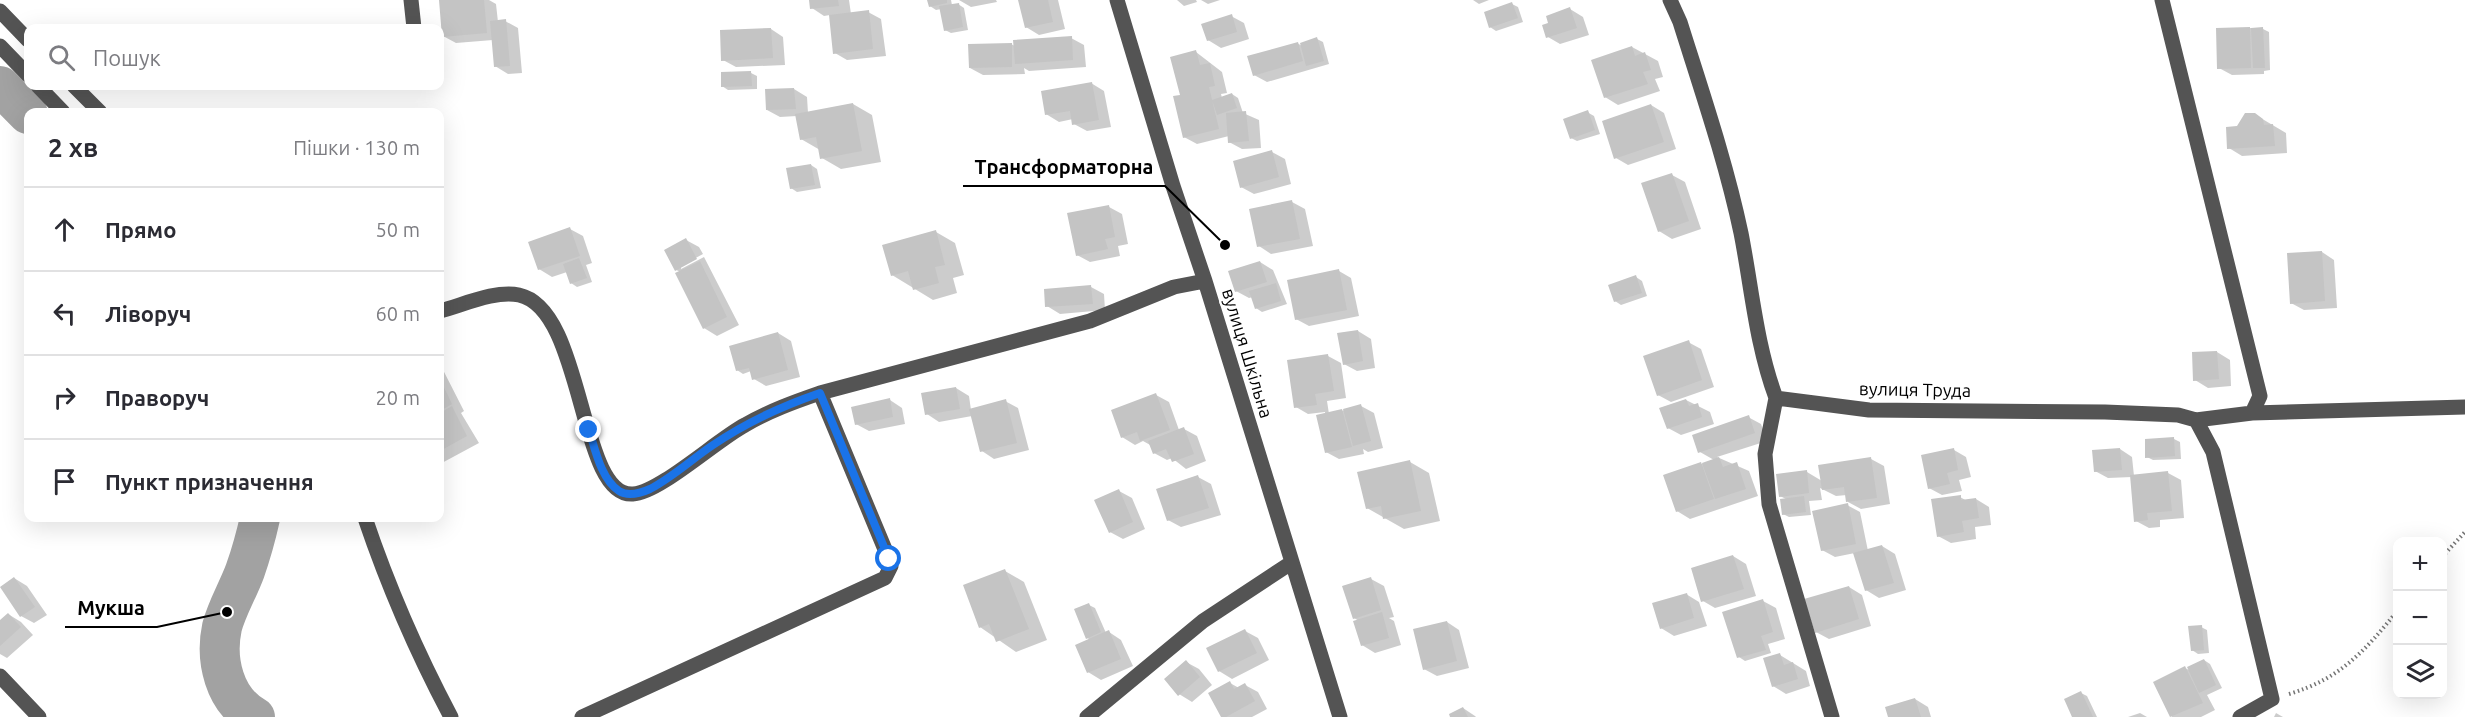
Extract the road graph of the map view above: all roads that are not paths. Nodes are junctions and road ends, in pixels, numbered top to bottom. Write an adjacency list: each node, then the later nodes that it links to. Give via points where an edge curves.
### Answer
1 (411, 0): 6 (street)
2 (1117, 0): 14 (street, вулиця Шкільна)
3 (1670, 0): 17 (street, via 1728,178 1762,361)
4 (2162, 0): 19 (street, via 2260,396)
5 (0, 11): 7 (street)
6 (414, 24)
7 (24, 36)
8 (0, 46): 9 (street)
9 (24, 71)
10 (42, 90): 12 (street)
11 (78, 90): 13 (street)
12 (59, 108)
13 (96, 108)
14 (1205, 281): 16 (street, via 1174,287 1078,324); 22 (street, вулиця Шкільна)
15 (444, 310): 16 (street, via 497,296 520,295 538,305 552,322 563,346 594,448 608,478 620,491 633,494 667,478 744,425 779,407)
16 (820, 393): 26 (street, via 889,559 891,566 885,578)
17 (1776, 398): 20 (street, вулиця Труда, via 1869,410 2115,413 2178,415); 29 (street, via 1765,454 1769,504)
18 (2465, 407): 19 (street, вулиця Труда)
19 (2252, 413): 20 (street, вулиця Труда)
20 (2196, 420): 30 (street, via 2213,452 2272,699)
21 (366, 522): 25 (street, via 383,570)
22 (1291, 563): 27 (street, via 1203,621); 28 (street, вулиця Шкільна)
23 (0, 676): 24 (street)
24 (39, 717)
25 (452, 717)
26 (582, 717)
27 (1087, 717)
28 (1340, 717)
29 (1832, 717)
30 (2240, 717)

